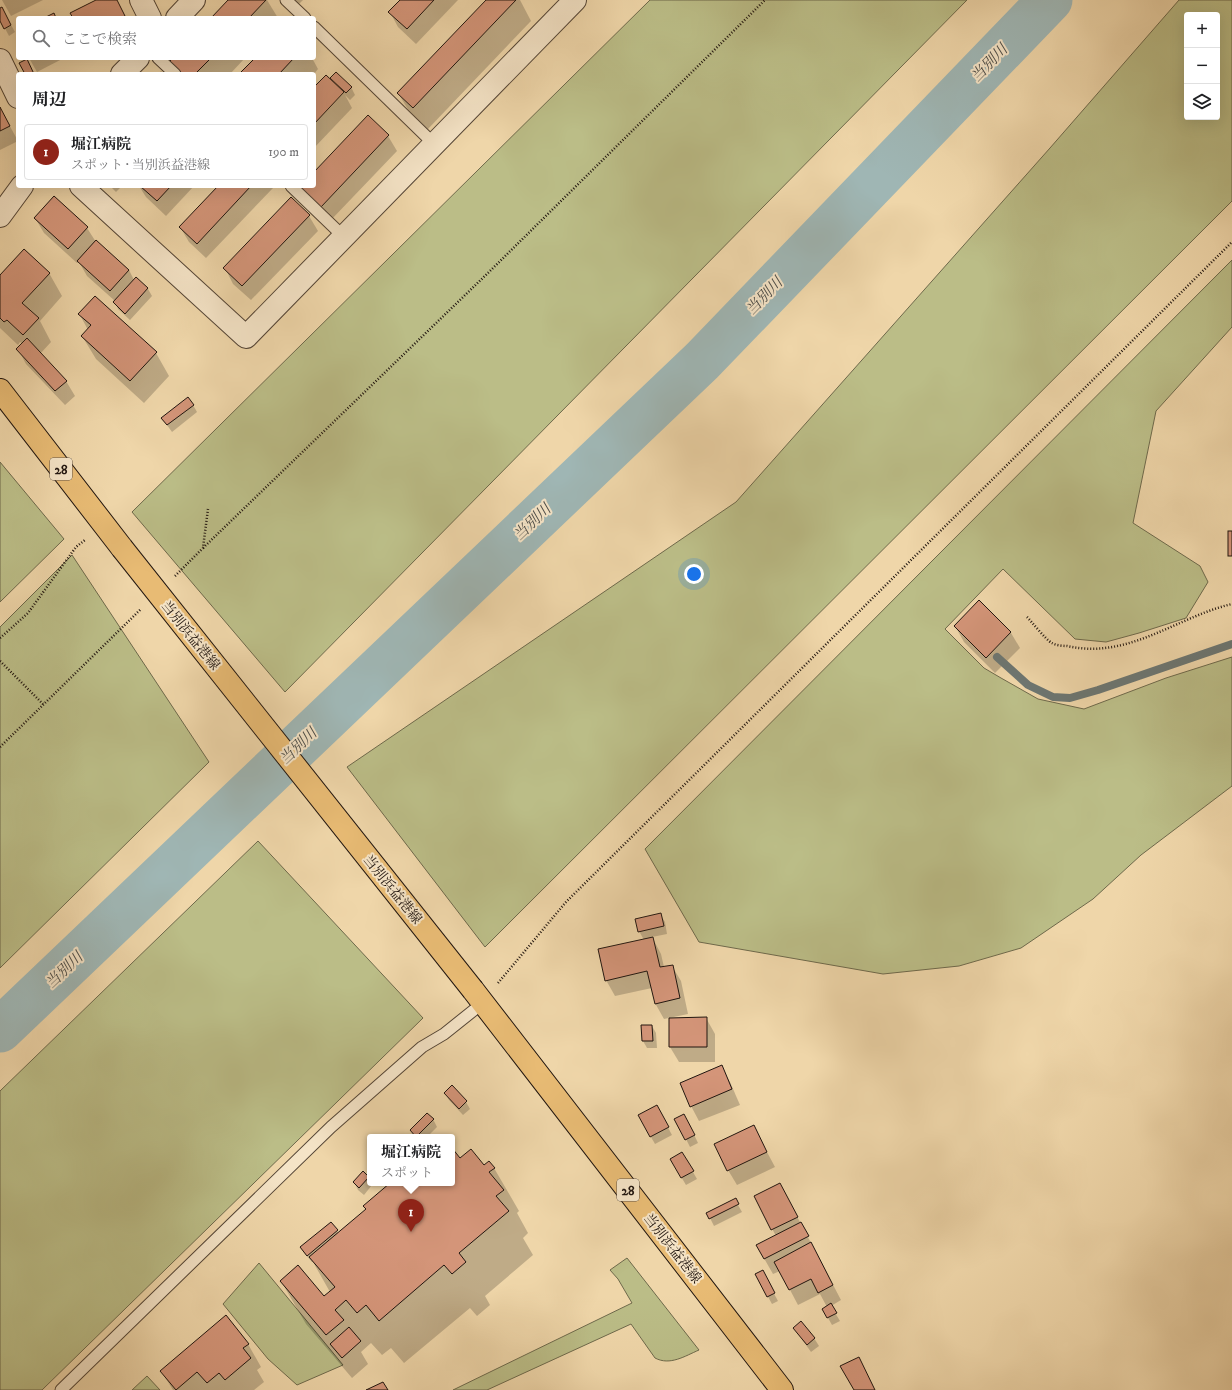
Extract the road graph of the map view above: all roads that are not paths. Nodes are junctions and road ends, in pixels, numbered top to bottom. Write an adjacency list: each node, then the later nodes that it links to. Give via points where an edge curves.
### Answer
1 (141, 0): 5 (street)
2 (194, 0): 6 (street)
3 (286, 0): 7 (lane)
4 (569, 2): 15 (street)
5 (149, 16)
6 (179, 16)
7 (303, 16)
8 (316, 29): 15 (lane)
9 (0, 60): 14 (street)
10 (136, 60): 12 (street)
11 (160, 60): 13 (lane)
12 (124, 72)
13 (173, 72)
14 (16, 93)
15 (434, 144): 20 (street)
16 (21, 188): 19 (street)
17 (83, 188): 20 (street, via 246,337)
18 (293, 188): 20 (lane)
19 (0, 216)
20 (344, 237)
21 (0, 390): 22 (main road, 当別浜益港線 / 28, bridge, via 104,526)
22 (478, 996): 23 (lane, via 444,1034 422,1047 330,1127); 24 (main road, 当別浜益港線 / 28)
23 (61, 1390)
24 (782, 1390)

